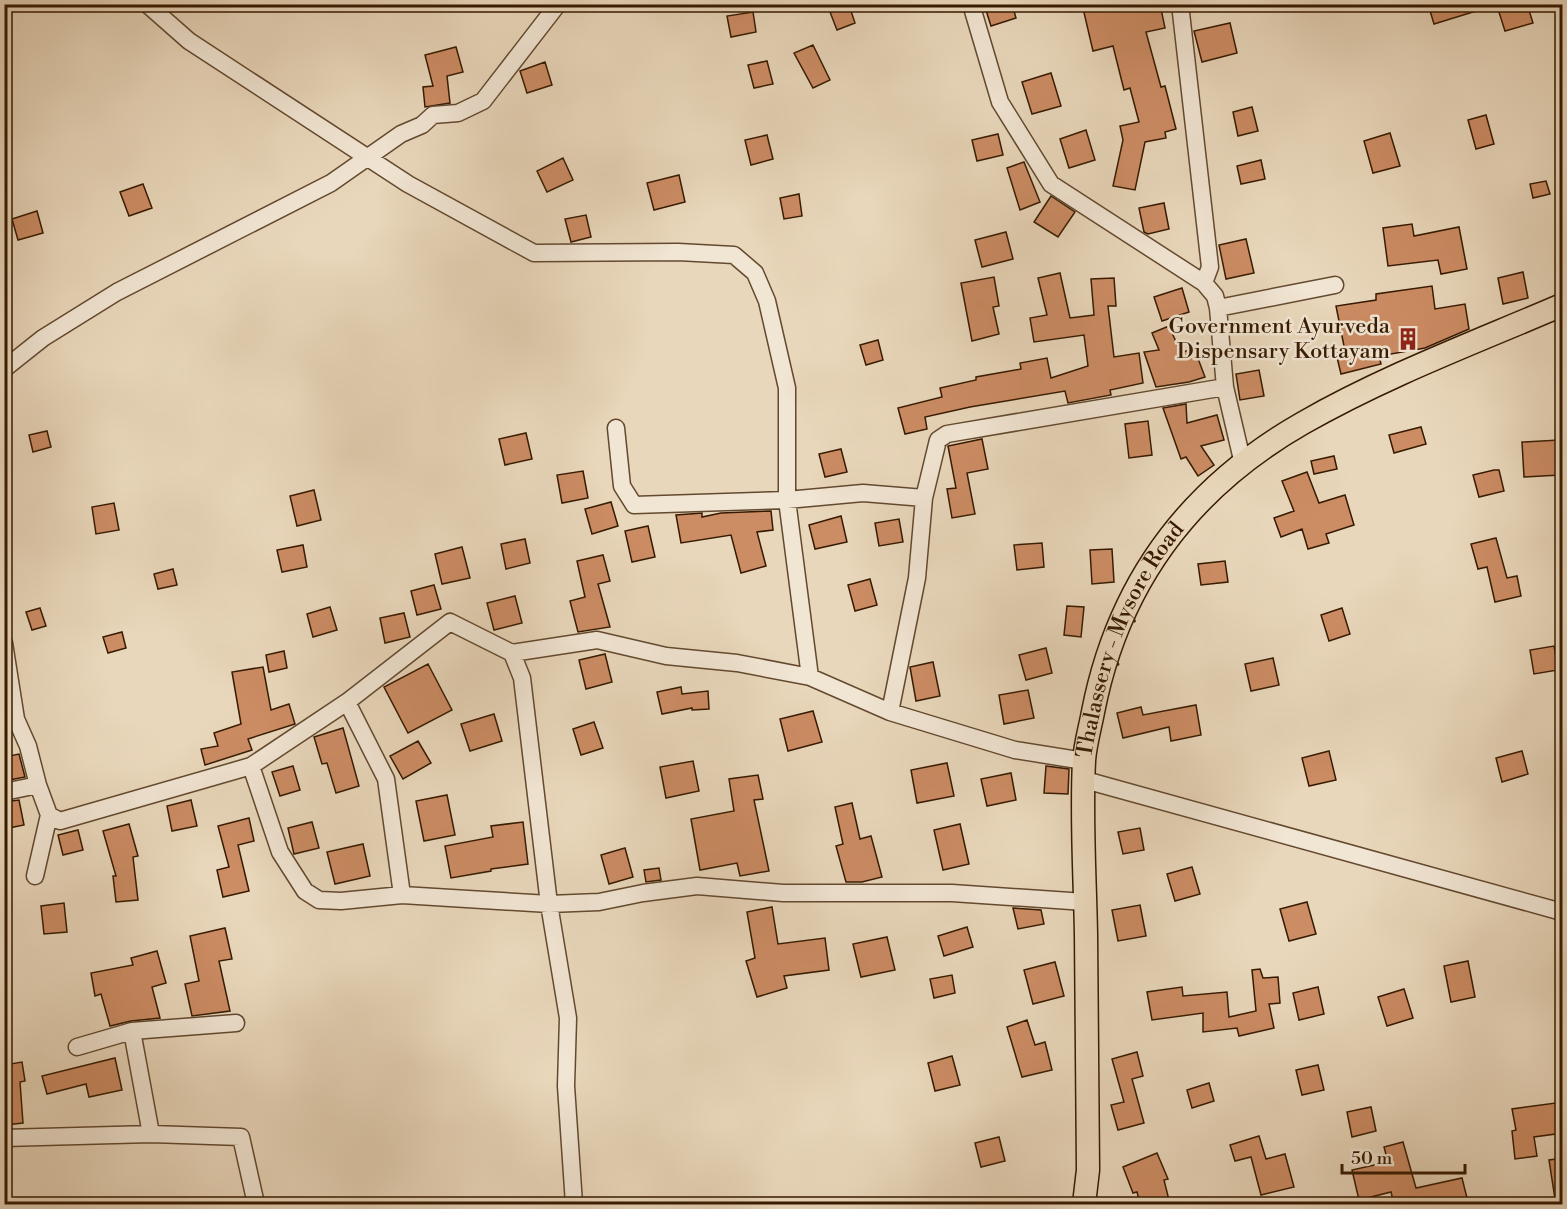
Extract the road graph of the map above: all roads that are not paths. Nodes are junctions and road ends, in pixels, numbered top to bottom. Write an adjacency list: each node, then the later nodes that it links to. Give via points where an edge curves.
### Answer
1 (147, 4): 5 (street, via 189,41)
2 (558, 4): 5 (street, via 483,101 458,113 434,116)
3 (971, 4): 6 (street, via 1000,102 1051,184)
4 (1180, 4): 6 (street, via 1210,267)
5 (369, 157): 10 (street, via 331,183 117,292 43,338); 15 (street, via 408,184 534,253 734,255 755,273 767,302 787,388)
6 (1204, 284): 9 (street, via 1215,296)
7 (1335, 285): 9 (street)
8 (1563, 304): 13 (main road, Thalassery - Mysore Road, via 1409,370 1302,423)
9 (1218, 308): 11 (street)
10 (4, 369)
11 (1225, 387): 13 (street); 14 (street, via 947,434 938,440)
12 (616, 428): 15 (street, via 622,486 634,505)
13 (1243, 464): 23 (main road, Thalassery - Mysore Road, via 1197,505 1164,542 1138,581 1101,673)
14 (924, 498): 15 (street, via 863,493); 20 (street, via 917,578)
15 (787, 500): 18 (street)
16 (4, 643): 21 (street)
17 (512, 653): 18 (street, via 597,640 666,656 737,663); 19 (street, via 450,622); 30 (street, via 522,678)
18 (810, 677): 20 (street)
19 (347, 702): 22 (street); 28 (street, via 386,779)
20 (890, 712): 23 (street)
21 (10, 722): 24 (street, via 28,746)
22 (251, 766): 26 (street, via 60,821); 28 (street, via 280,852 305,891 319,900)
23 (1085, 770): 29 (main road, Thalassery - Mysore Road); 31 (street)
24 (38, 785): 25 (street); 26 (street)
25 (4, 792)
26 (49, 815): 27 (street)
27 (35, 876)
28 (402, 896): 30 (street)
29 (1085, 902): 30 (street, via 952,893 783,893 697,886 599,902); 39 (main road, Thalassery - Mysore Road, via 1088,1170)
30 (549, 904): 38 (street, via 568,1018 566,1086)
31 (1563, 912)
32 (236, 1023): 33 (street)
33 (132, 1031): 34 (street); 35 (street)
34 (77, 1047)
35 (151, 1134): 36 (street); 37 (street, via 241,1137)
36 (4, 1138)
37 (256, 1204)
38 (574, 1204)
39 (1084, 1204)

